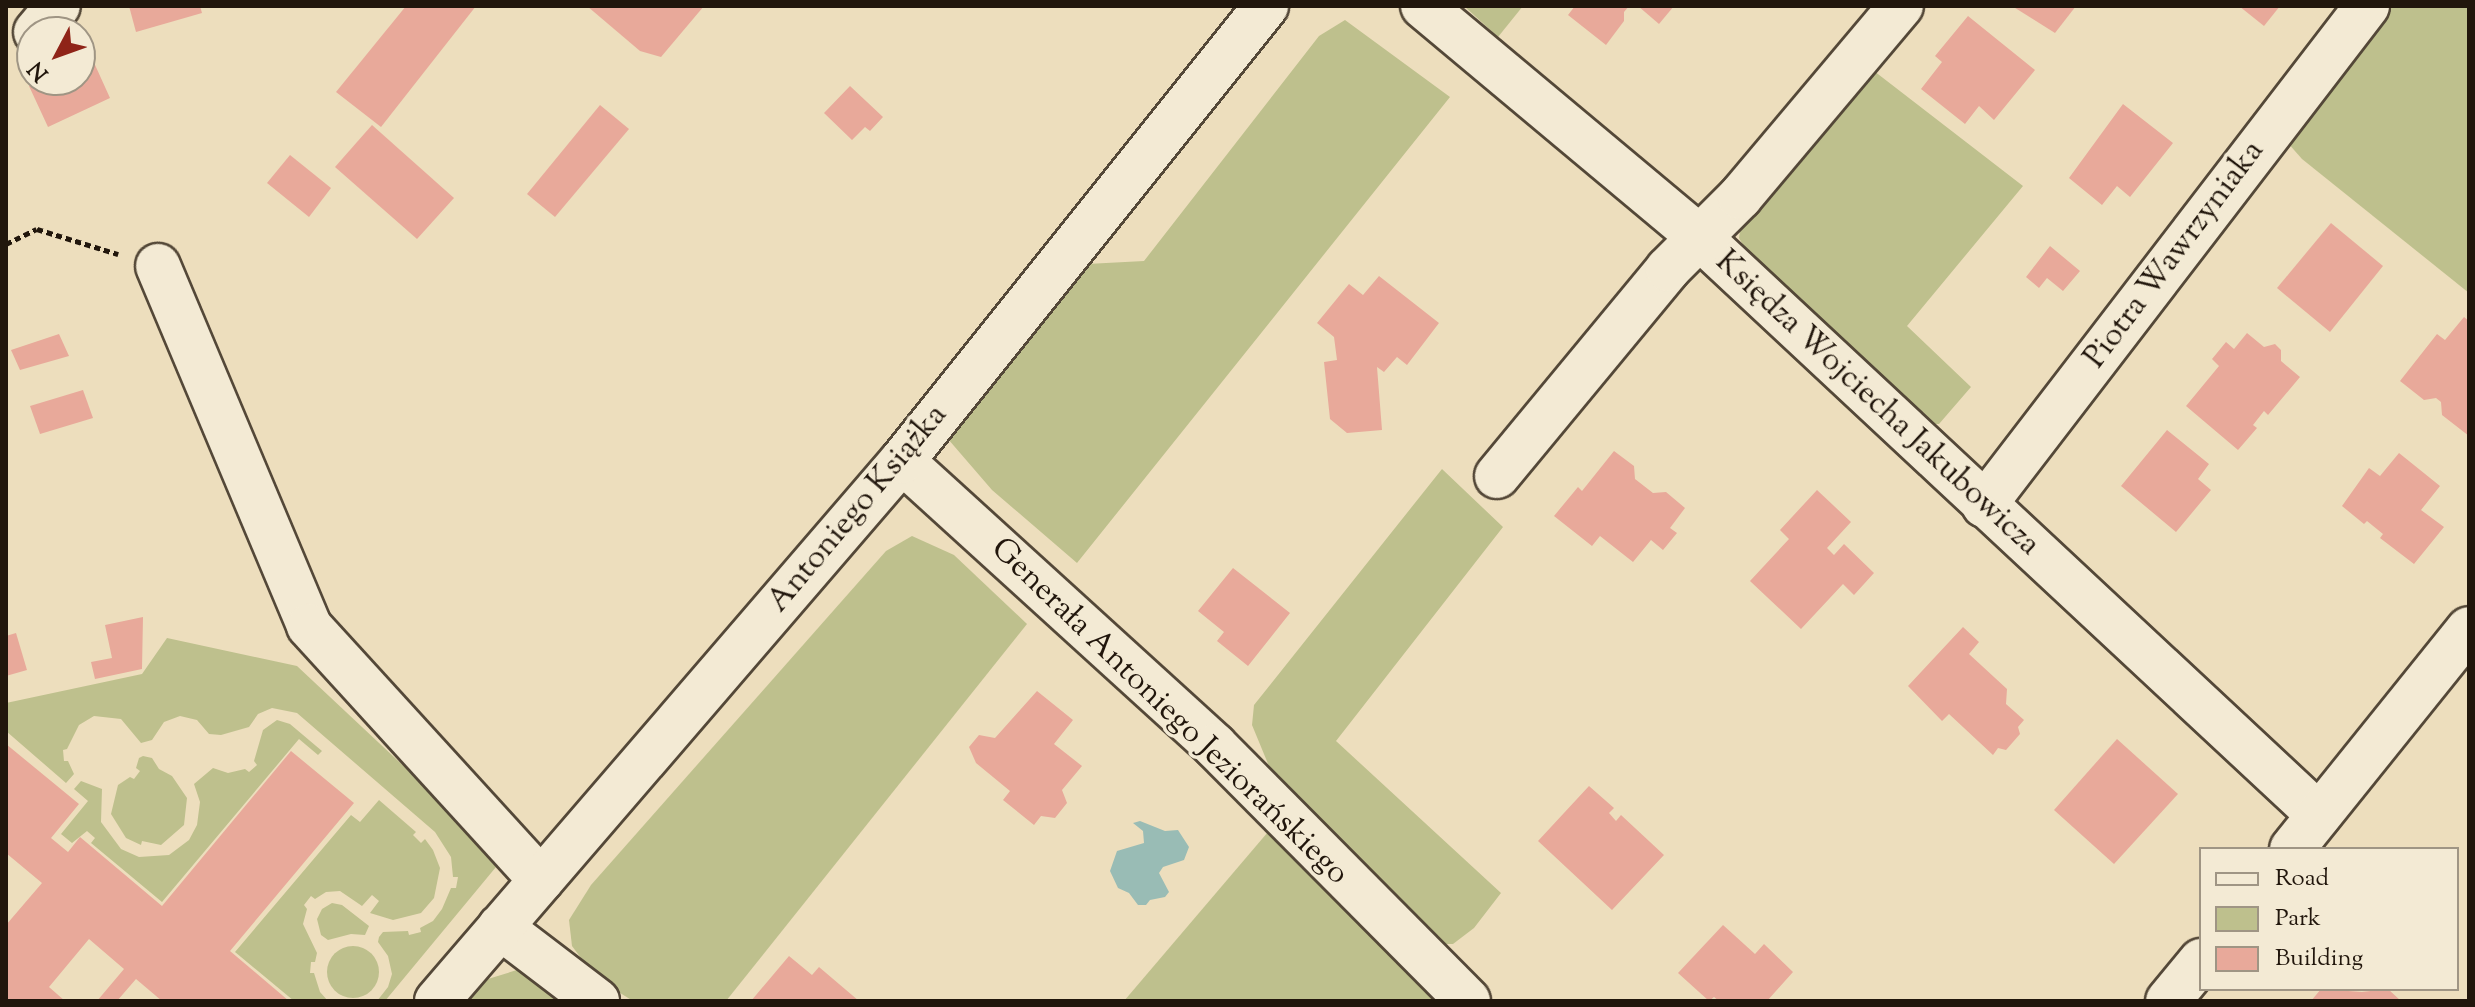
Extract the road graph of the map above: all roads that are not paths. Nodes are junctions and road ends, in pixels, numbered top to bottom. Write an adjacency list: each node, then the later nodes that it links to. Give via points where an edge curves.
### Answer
1 (1266, 6): 7 (street, Antoniego Książka)
2 (1423, 6): 5 (street, Księdza Wojciecha Jakubowicza)
3 (1901, 6): 5 (street, via 1740,197)
4 (2367, 6): 9 (street, Piotra Wawrzyniaka)
5 (1698, 236): 8 (street); 9 (street, Księdza Wojciecha Jakubowicza)
6 (158, 266): 13 (street, via 309,626)
7 (902, 461): 13 (street, Antoniego Książka); 18 (street, Generała Antoniego Jeziorańskiego, via 1215,746)
8 (1497, 476)
9 (1984, 505): 11 (street, Księdza Wojciecha Jakubowicza)
10 (2469, 629): 11 (street)
11 (2319, 815): 12 (street)
12 (2294, 847)
13 (541, 880): 14 (street, Antoniego Książka)
14 (500, 927): 16 (street, Antoniego Książka); 17 (street)
15 (2199, 963): 19 (street)
16 (437, 1001)
17 (597, 1001)
18 (1468, 1001)
19 (2168, 1001)

